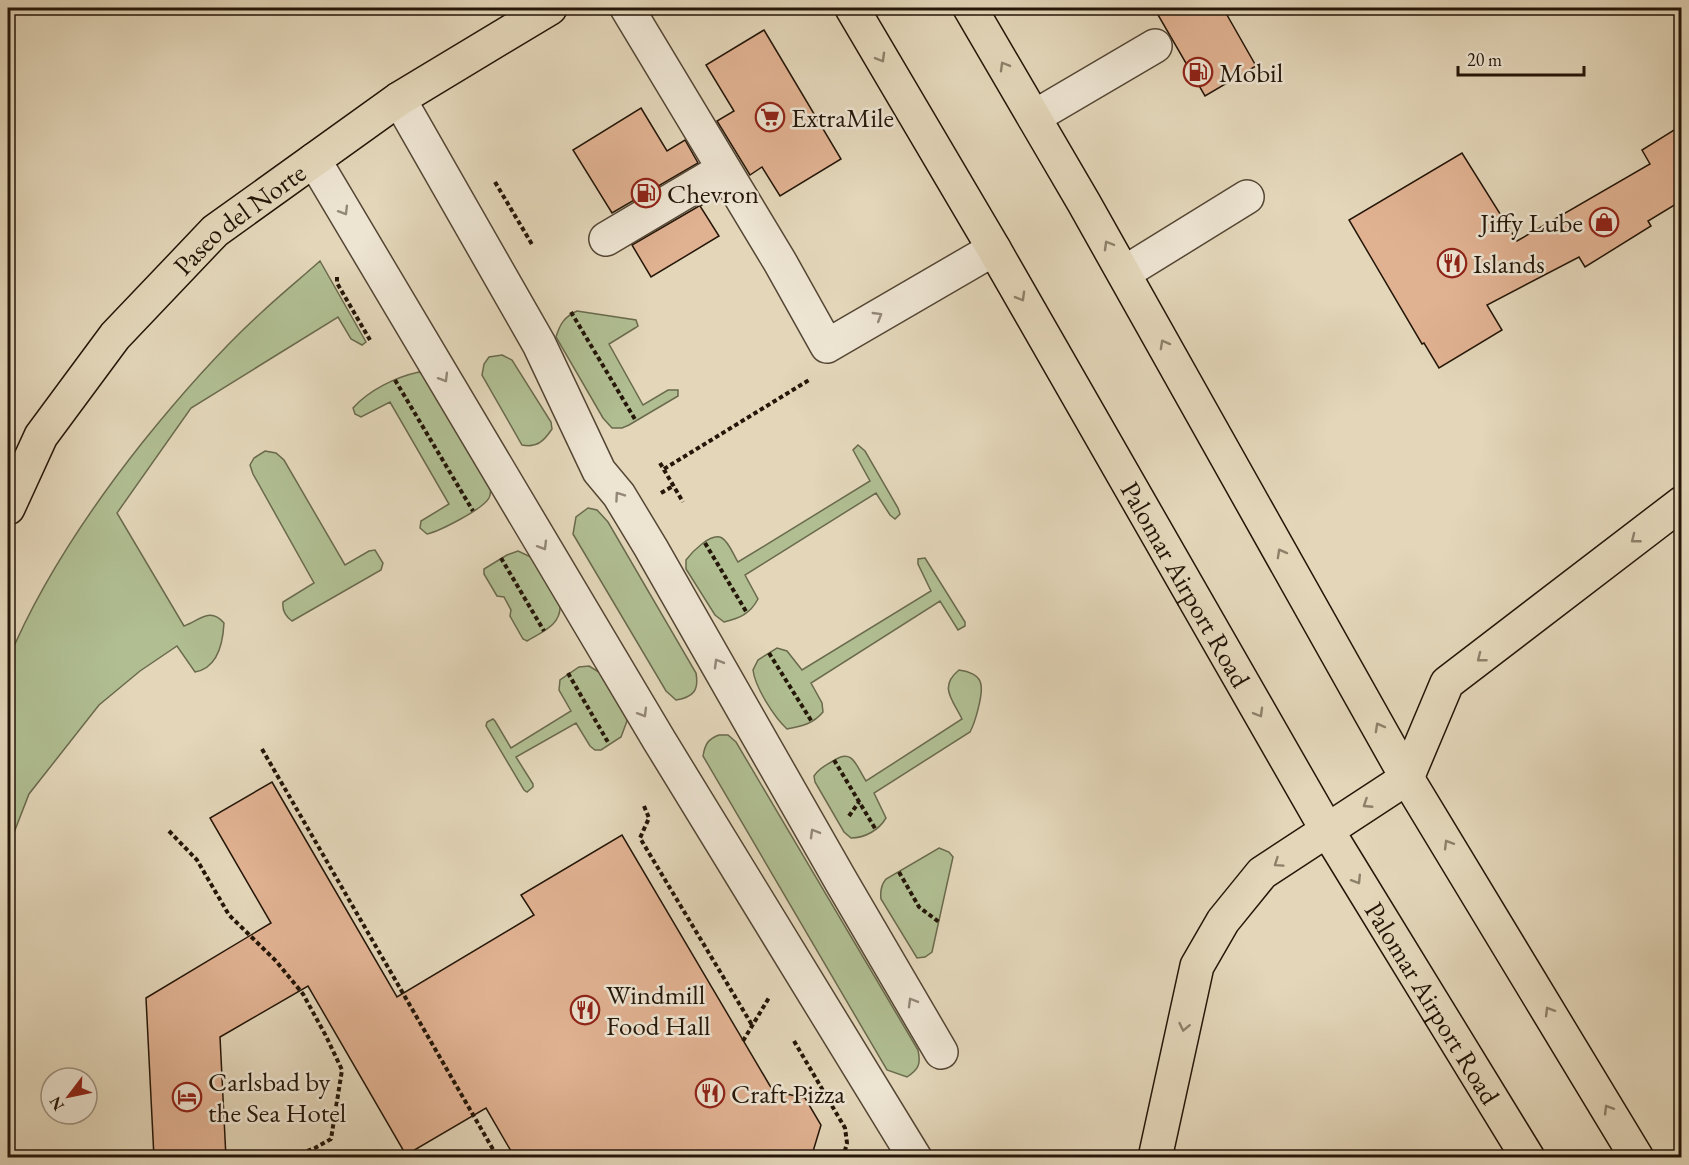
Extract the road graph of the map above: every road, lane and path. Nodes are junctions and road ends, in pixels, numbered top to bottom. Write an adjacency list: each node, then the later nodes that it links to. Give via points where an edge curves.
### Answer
1 (550, 8): 6 (main road, Paseo del Norte)
2 (627, 8): 9 (lane)
3 (852, 8): 14 (main road, Palomar Airport Road, one-way to 14)
4 (970, 8): 7 (main road, one-way to 4)
5 (1155, 46): 7 (lane)
6 (399, 99): 8 (main road, Paseo del Norte); 49 (lane, one-way to 6, via 620,495 599,471 539,344)
7 (1034, 117): 15 (main road, one-way to 7)
8 (314, 160): 24 (main road, Paseo del Norte, via 215,231 115,336 41,436); 53 (lane, one-way to 53, via 623,680)
9 (724, 169): 12 (lane); 14 (lane, one-way to 14, via 827,346)
10 (493, 180): 13 (path)
11 (1247, 197): 15 (lane)
12 (606, 239)
13 (533, 246)
14 (994, 249): 39 (main road, Palomar Airport Road, one-way to 39)
15 (1124, 273): 36 (main road, one-way to 15)
16 (571, 312): 19 (path)
17 (814, 377): 21 (path)
18 (395, 380): 25 (path)
19 (636, 422)
20 (660, 463): 21 (path)
21 (664, 469): 22 (path)
22 (683, 502)
23 (1682, 503): 36 (main road, one-way to 36, via 1447,683)
24 (8, 508)
25 (472, 511)
26 (705, 543): 28 (path)
27 (501, 558): 29 (path)
28 (747, 613)
29 (544, 631)
30 (770, 653): 32 (path)
31 (568, 673): 33 (path)
32 (812, 722)
33 (609, 744)
34 (262, 749): 51 (path)
35 (834, 760): 38 (path)
36 (1407, 778): 39 (main road, one-way to 39); 56 (main road, one-way to 36)
37 (644, 806): 46 (path, via 649,818 640,838)
38 (876, 830)
39 (1327, 830): 54 (main road, one-way to 54, via 1262,873 1223,921 1197,966); 55 (main road, Palomar Airport Road, one-way to 55)
40 (169, 831): 50 (path, via 197,860 229,915 303,994 342,1070 330,1139)
41 (899, 872): 42 (path, via 920,908)
42 (939, 922)
43 (776, 988): 44 (path)
44 (769, 998): 45 (path); 46 (path)
45 (775, 1008)
46 (752, 1025): 48 (path)
47 (793, 1038): 52 (path, via 845,1128)
48 (744, 1041)
49 (941, 1052)
50 (289, 1158)
51 (498, 1158)
52 (843, 1158)
53 (915, 1158)
54 (1155, 1158)
55 (1528, 1158)
56 (1637, 1158)

